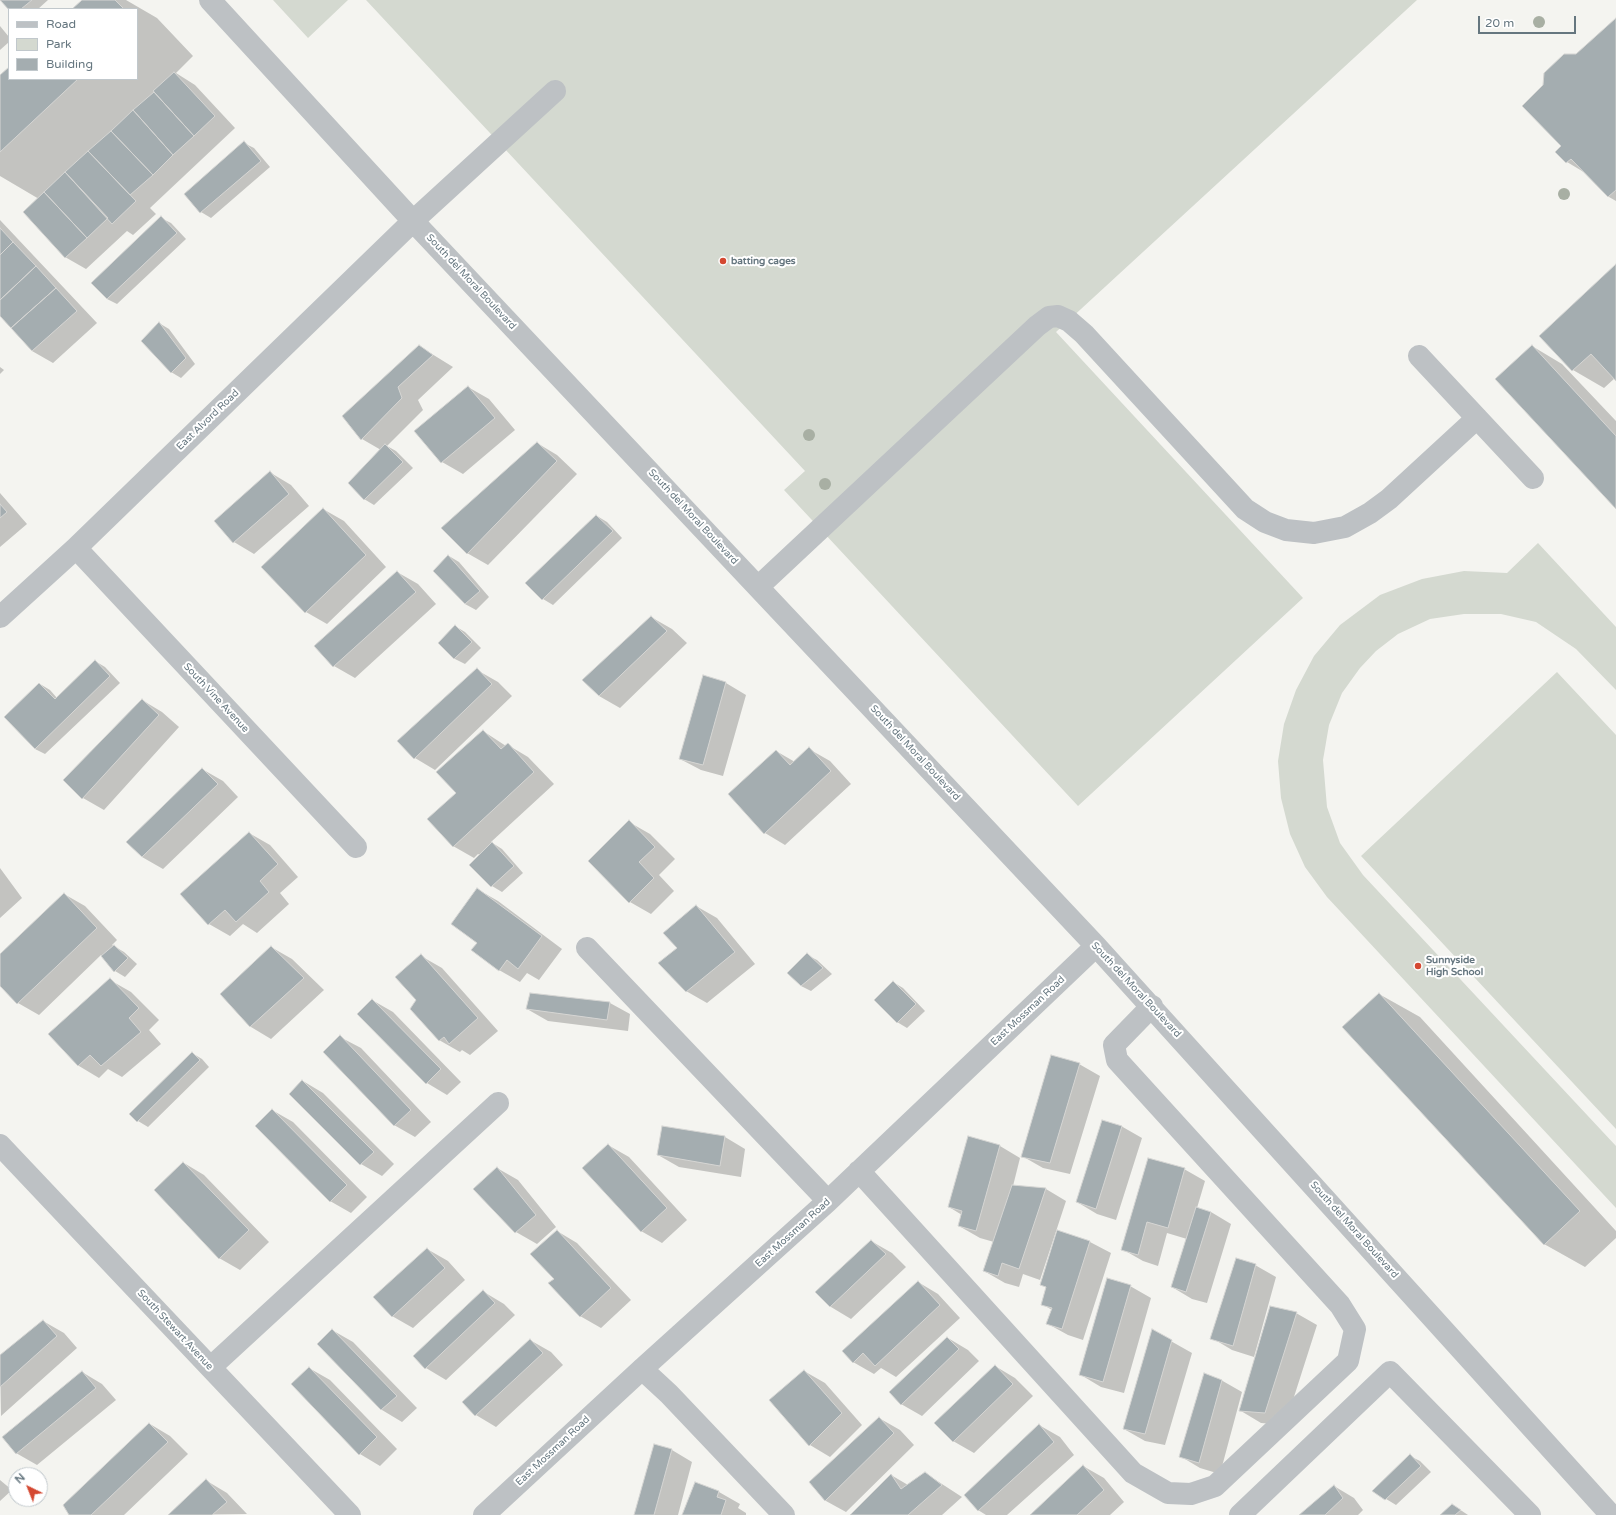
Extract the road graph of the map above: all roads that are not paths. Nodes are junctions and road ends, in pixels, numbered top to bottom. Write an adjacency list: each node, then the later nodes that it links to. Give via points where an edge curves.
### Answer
1 (210, 0): 3 (street, South del Moral Boulevard)
2 (555, 91): 3 (street, East Alvord Road)
3 (413, 221): 7 (street, East Alvord Road); 8 (street, South del Moral Boulevard)
4 (1419, 356): 5 (street)
5 (1477, 418): 6 (street); 8 (street, via 1389,499 1370,513 1345,527 1314,533 1286,530 1265,522 1245,509 1084,334 1069,320 1058,316 1049,317)
6 (1533, 478)
7 (76, 548): 9 (street, East Alvord Road); 10 (street, South Vine Avenue)
8 (758, 587): 11 (street, South del Moral Boulevard)
9 (0, 617)
10 (356, 847)
11 (1096, 946): 13 (street, South del Moral Boulevard); 16 (street, East Mossman Road)
12 (586, 948): 17 (street)
13 (1152, 1006): 16 (street, via 1114,1045 1117,1060 1340,1305 1356,1328 1348,1362 1215,1486 1191,1494 1168,1493 1133,1473); 25 (street, South del Moral Boulevard)
14 (498, 1103): 18 (street)
15 (0, 1145): 18 (street, South Stewart Avenue)
16 (859, 1171): 17 (street, East Mossman Road)
17 (828, 1201): 19 (street, East Mossman Road)
18 (211, 1367): 20 (street, South Stewart Avenue)
19 (642, 1369): 21 (street, East Mossman Road); 22 (street)
20 (350, 1515)
21 (484, 1515)
22 (784, 1515)
23 (1240, 1515): 24 (street, via 1390,1372)
24 (1530, 1515)
25 (1611, 1515)

